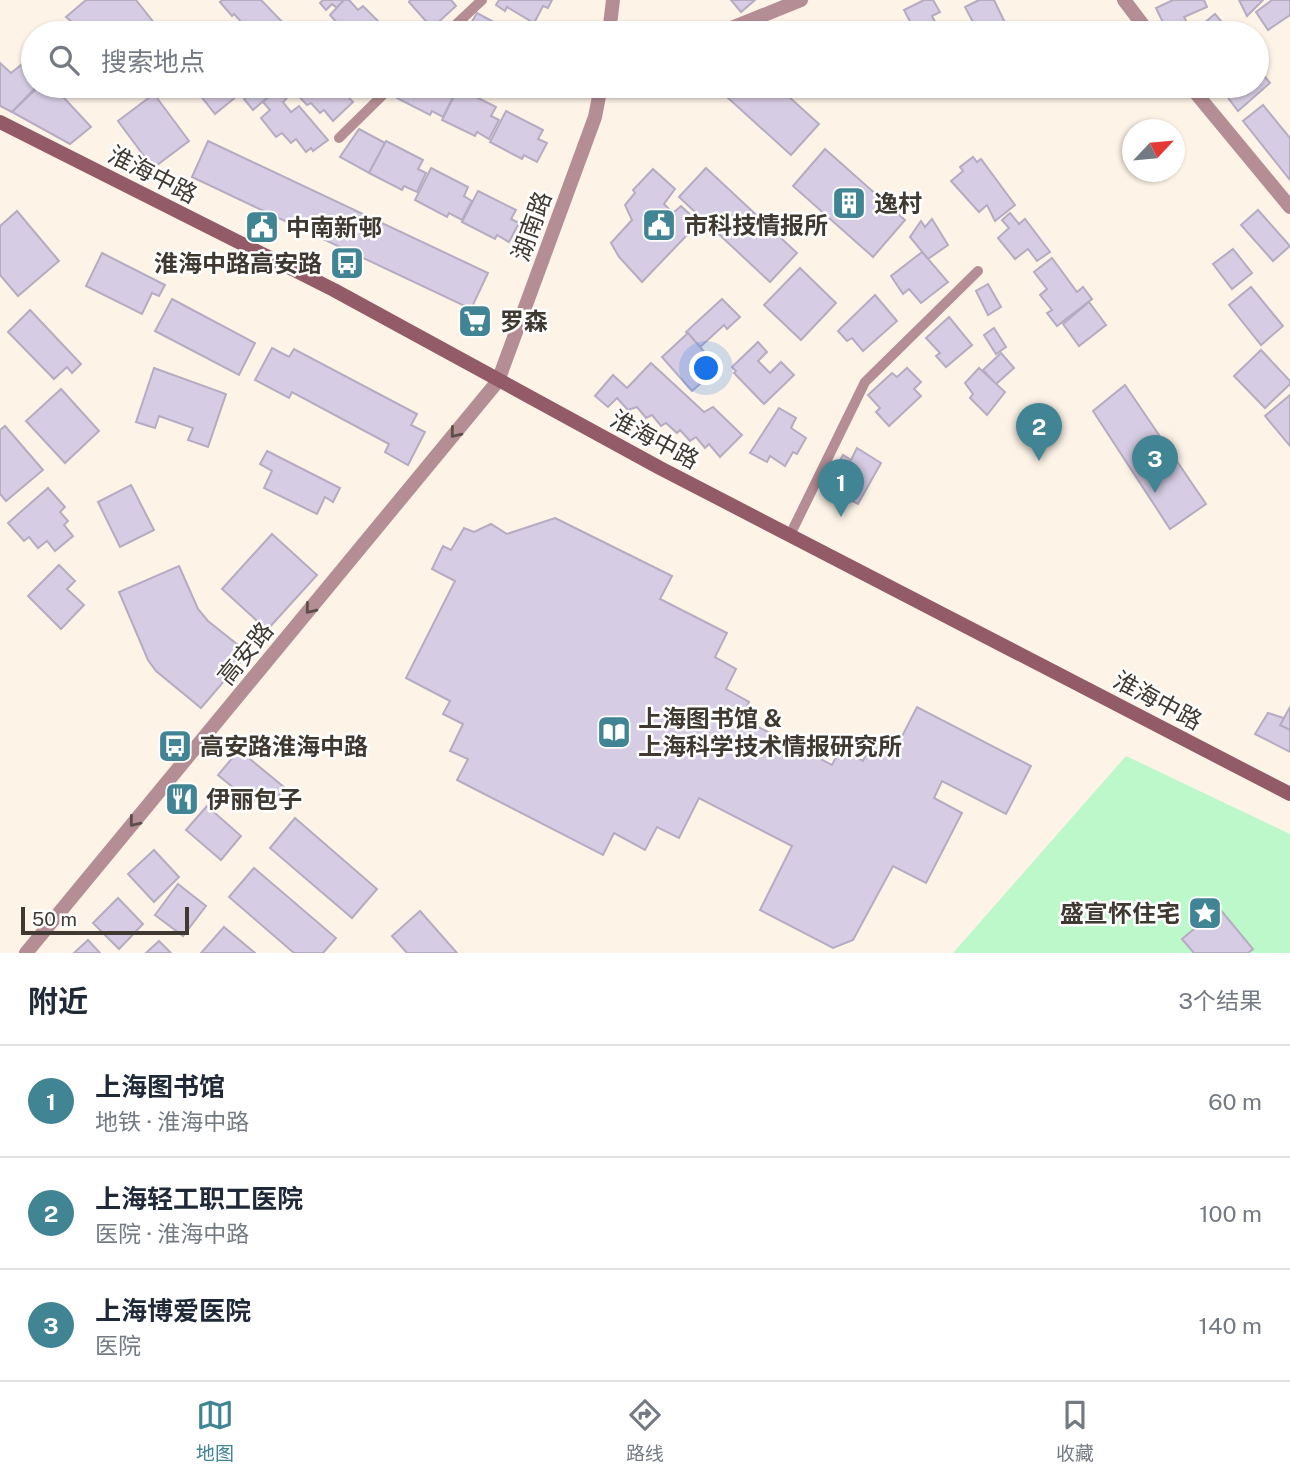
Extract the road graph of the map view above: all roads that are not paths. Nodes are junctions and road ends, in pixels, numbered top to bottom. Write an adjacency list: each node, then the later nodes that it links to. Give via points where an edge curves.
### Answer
1 (482, 0): 5 (lane)
2 (613, 0): 6 (street)
3 (801, 0): 7 (street)
4 (1124, 0): 8 (street)
5 (460, 21)
6 (610, 21)
7 (749, 21)
8 (1140, 21)
9 (380, 98): 13 (lane)
10 (599, 98): 16 (street, 湖南路)
11 (1200, 98): 14 (street)
12 (0, 122): 16 (main road, 淮海中路, via 334,290)
13 (339, 138)
14 (1290, 207)
15 (978, 271): 17 (lane, via 865,382)
16 (498, 380): 17 (main road, 淮海中路); 19 (street, 高安路, one-way to 19)
17 (790, 535): 18 (main road, 淮海中路)
18 (1290, 794)
19 (26, 953)

